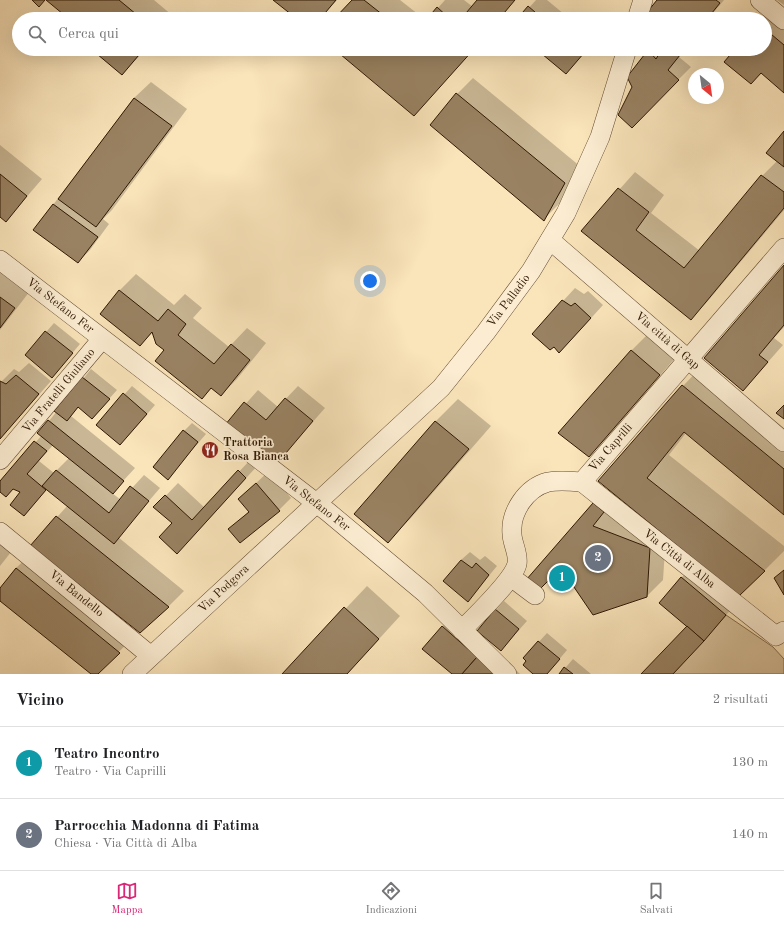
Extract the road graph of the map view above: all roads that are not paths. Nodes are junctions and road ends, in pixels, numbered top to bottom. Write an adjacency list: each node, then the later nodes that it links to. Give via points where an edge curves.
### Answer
1 (643, 0): 3 (street)
2 (760, 0): 4 (street)
3 (639, 12)
4 (784, 20)
5 (625, 56): 6 (street, Via Palladio, via 600,137 566,213)
6 (550, 240): 10 (street, Via città di Gap); 14 (street, Via Palladio, via 486,332 441,388)
7 (784, 248): 10 (street, Via Caprilli)
8 (0, 260): 9 (street, Via Stefano Fer)
9 (102, 339): 12 (street, Via Fratelli Giuliano); 14 (street, Via Stefano Fer)
10 (687, 359): 11 (street, Via città di Gap); 13 (street, Via Caprilli)
11 (784, 442)
12 (0, 460)
13 (582, 482): 16 (street, Via Caprilli, via 538,481 520,504 513,517 512,534 517,563); 19 (street, Via Città di Alba)
14 (315, 502): 18 (street, Via Stefano Fer, via 421,598); 20 (street, Via Podgora, via 224,598)
15 (0, 532): 20 (street, Via Bandello)
16 (511, 577): 17 (street); 18 (street, Via Caprilli)
17 (535, 594)
18 (462, 630): 22 (street, Via Stefano Fer)
19 (780, 634)
20 (151, 656): 21 (street, Via Podgora)
21 (132, 674)
22 (507, 674)

